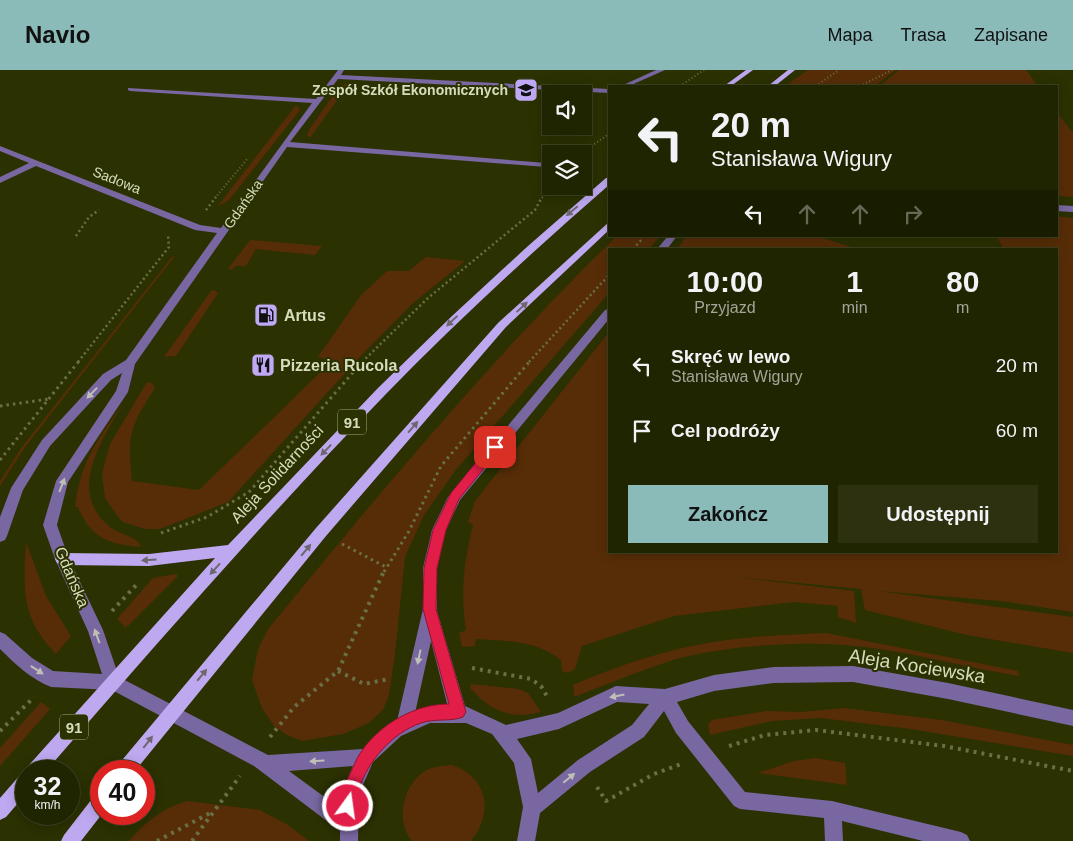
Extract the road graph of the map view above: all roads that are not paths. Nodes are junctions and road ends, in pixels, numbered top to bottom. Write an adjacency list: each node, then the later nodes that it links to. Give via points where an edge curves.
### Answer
1 (662, 70): 5 (street)
2 (750, 70): 6 (main road)
3 (792, 70): 7 (main road)
4 (338, 73): 9 (street); 10 (street, Gdańska)
5 (626, 85)
6 (728, 85)
7 (772, 85)
8 (130, 89): 10 (street)
9 (608, 91)
10 (318, 101): 11 (street, Gdańska)
11 (285, 144): 14 (street); 20 (street, Gdańska)
12 (0, 148): 13 (street, Sadowa)
13 (37, 162): 15 (street); 20 (street, Sadowa, via 198,228)
14 (542, 165)
15 (0, 180)
16 (608, 181): 26 (main road, Aleja Solidarności / 91, one-way to 26, via 560,220 438,335)
17 (1058, 208): 18 (street)
18 (1073, 209)
19 (608, 226): 32 (main road, one-way to 19, via 321,532 502,325)
20 (224, 231): 24 (street, Gdańska)
21 (672, 237): 22 (street)
22 (663, 248)
23 (608, 313): 28 (street, via 455,497 440,530 430,568)
24 (130, 363): 25 (street, Gdańska, one-way to 25, via 107,377 46,443 17,488); 27 (street, Gdańska, one-way to 24, via 50,525 62,481 122,392)
25 (0, 536)
26 (232, 550): 27 (main road, one-way to 27, via 149,560); 30 (main road, Aleja Solidarności / 91, one-way to 30)
27 (62, 559): 30 (street, Gdańska, one-way to 27, via 95,630)
28 (430, 609): 33 (street); 35 (street, one-way to 35)
29 (0, 639): 30 (street, one-way to 30, via 26,663 51,679)
30 (113, 682): 32 (street); 38 (main road, Aleja Solidarności / 91)
31 (665, 697): 34 (street, Aleja Kociewska, via 714,683 774,675 853,674); 36 (street, Aleja Kociewska, one-way to 36, via 616,694 559,721); 42 (street, one-way to 31, via 584,766 638,731); 43 (street, via 682,727 740,800)
32 (171, 712): 39 (main road, one-way to 32); 40 (street)
33 (458, 712): 35 (street, via 422,715); 36 (street, via 483,719)
34 (1073, 718)
35 (404, 722): 37 (street, via 384,737)
36 (504, 734): 42 (street, via 519,754 529,780)
37 (366, 758): 40 (street, one-way to 40); 46 (street, via 351,789)
38 (45, 760)
39 (133, 760)
40 (266, 764): 46 (street)
41 (15, 794): 44 (main road)
42 (532, 809): 48 (street)
43 (832, 810): 49 (street); 50 (street)
44 (0, 811)
45 (90, 815): 47 (main road)
46 (347, 832)
47 (70, 841)
48 (526, 841)
49 (834, 841)
50 (961, 841)

